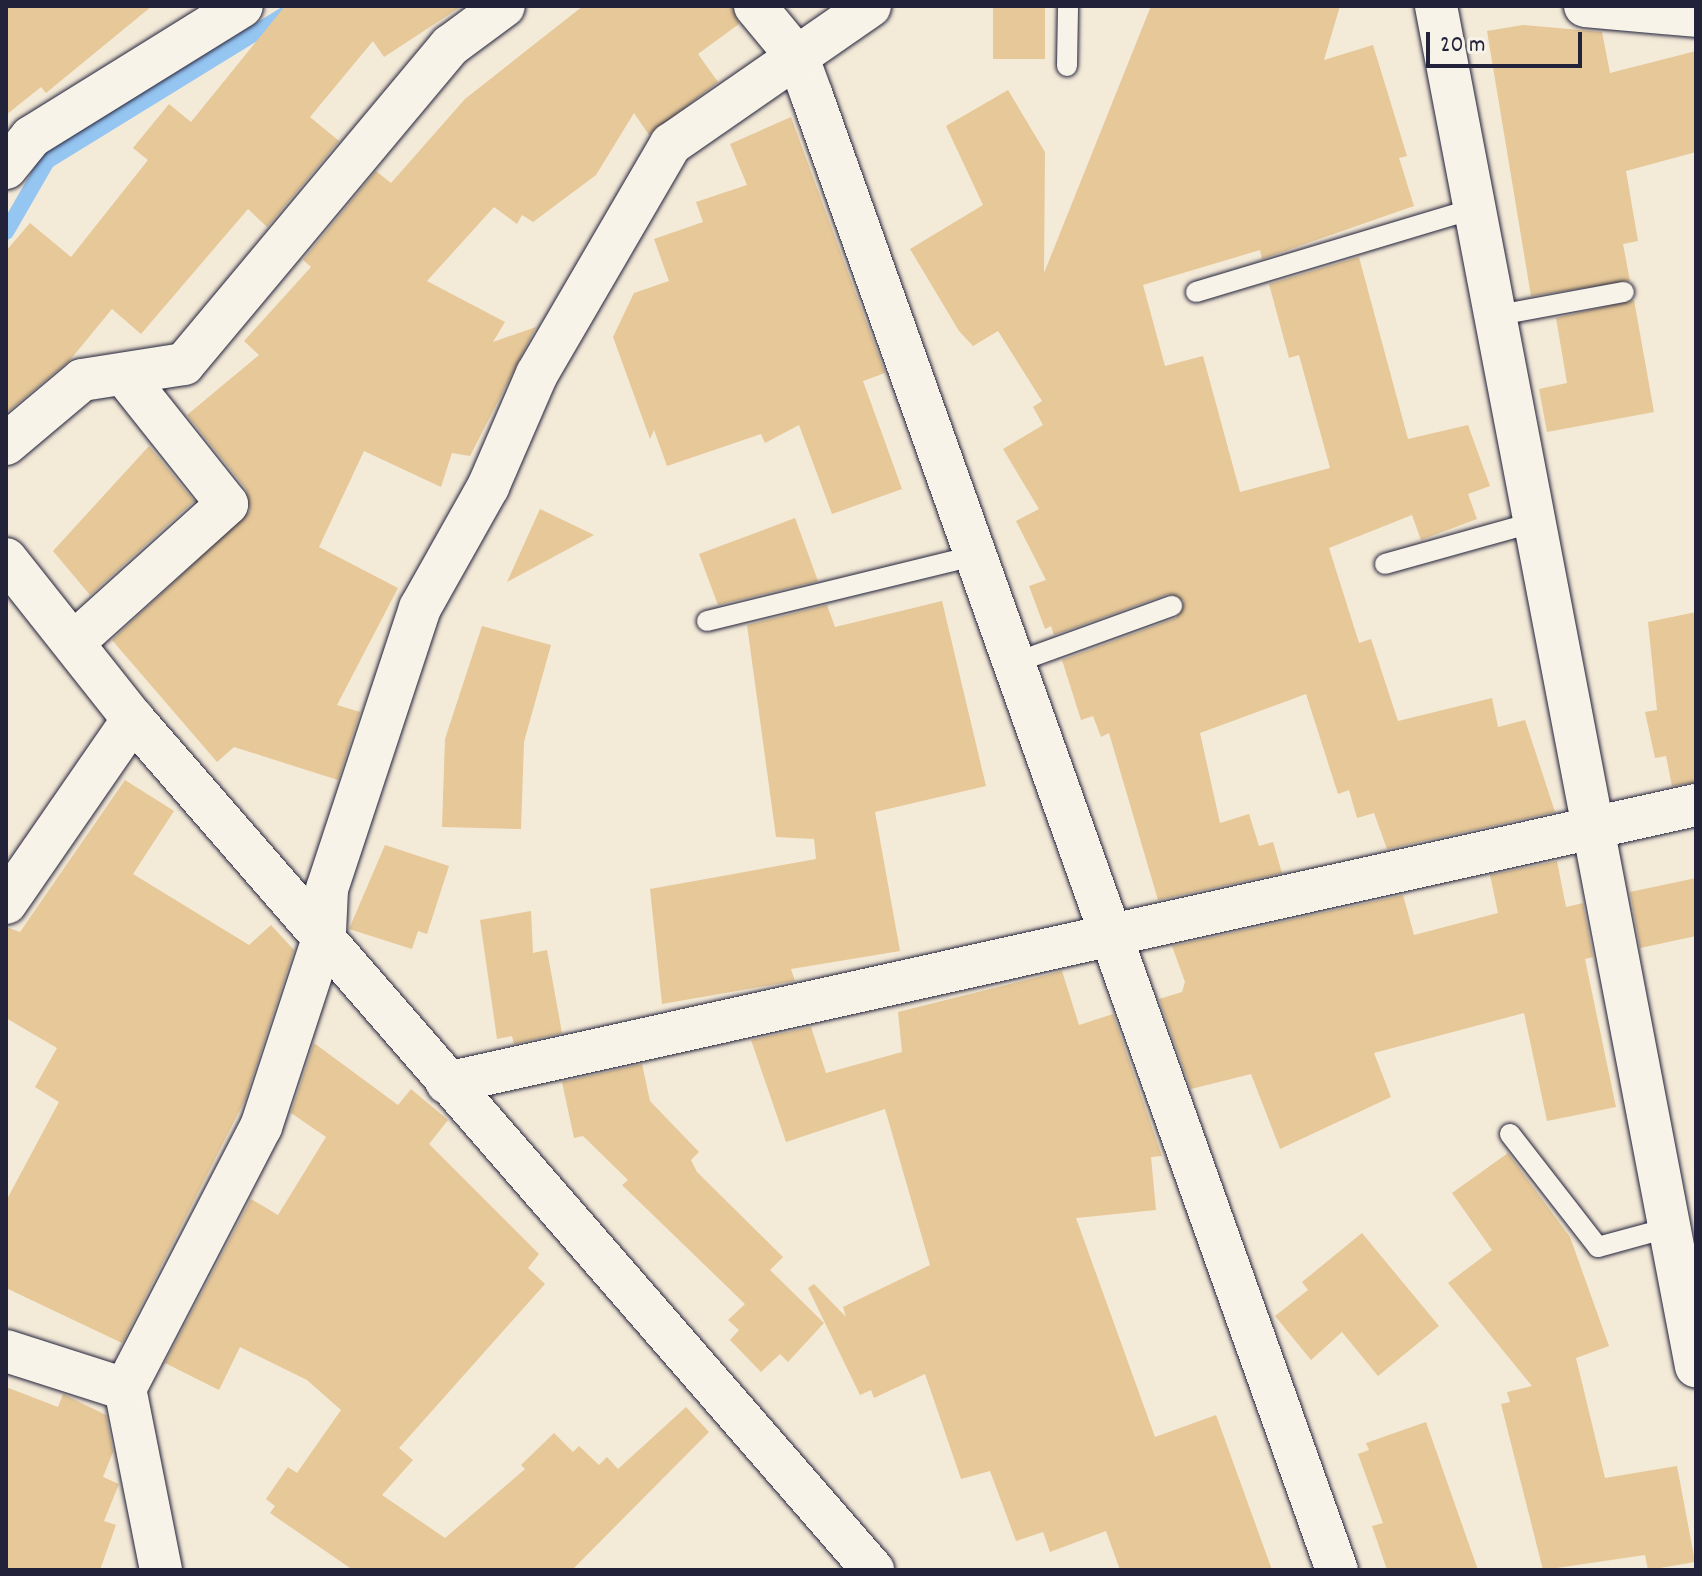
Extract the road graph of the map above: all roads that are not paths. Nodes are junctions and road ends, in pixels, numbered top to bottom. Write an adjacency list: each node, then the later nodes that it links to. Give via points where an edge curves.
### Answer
1 (242, 6): 11 (street, via 31,137)
2 (504, 6): 16 (street, via 450,46 184,364)
3 (755, 6): 9 (street)
4 (870, 6): 9 (street)
5 (1068, 6): 10 (lane)
6 (1436, 6): 12 (street)
7 (1585, 6): 8 (street)
8 (1696, 16)
9 (798, 58): 19 (street); 30 (street, via 671,144 537,374 488,487 420,608 327,889)
10 (1067, 66)
11 (6, 168)
12 (1473, 209): 13 (lane); 15 (street)
13 (1196, 292)
14 (1624, 292): 15 (lane)
15 (1493, 316): 18 (street)
16 (126, 377): 17 (street, via 82,380); 24 (street, via 227,504)
17 (6, 444)
18 (1532, 523): 20 (lane); 28 (street)
19 (978, 555): 23 (lane); 25 (street)
20 (1385, 564)
21 (10, 571): 24 (street)
22 (1172, 606): 25 (lane)
23 (707, 621)
24 (74, 642): 26 (street)
25 (1017, 662): 31 (street)
26 (133, 719): 29 (street); 30 (street)
27 (1696, 805): 28 (street)
28 (1588, 829): 31 (street); 34 (street)
29 (6, 903)
30 (325, 932): 32 (street); 37 (street, via 261,1127)
31 (1116, 935): 32 (street); 40 (street)
32 (447, 1083): 39 (street)
33 (1510, 1134): 34 (lane, via 1598,1247)
34 (1668, 1228): 36 (street)
35 (6, 1351): 37 (street)
36 (1696, 1366)
37 (125, 1389): 38 (street)
38 (161, 1570)
39 (873, 1570)
40 (1337, 1570)

